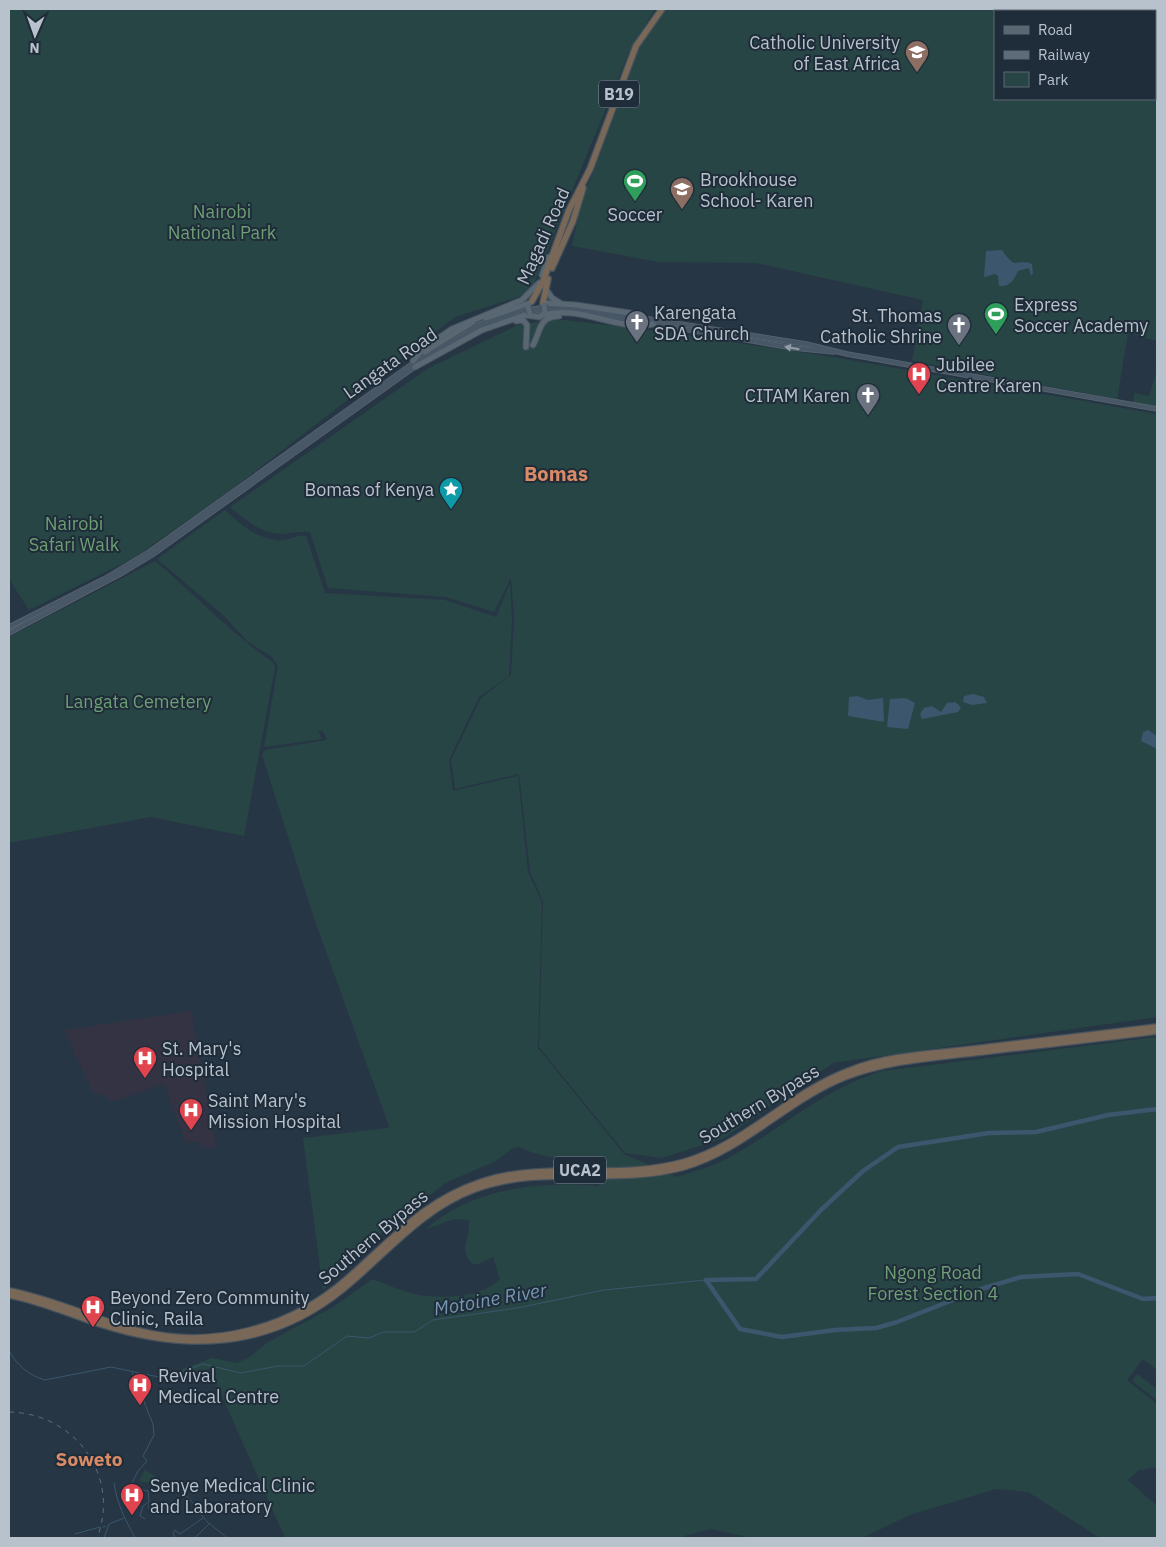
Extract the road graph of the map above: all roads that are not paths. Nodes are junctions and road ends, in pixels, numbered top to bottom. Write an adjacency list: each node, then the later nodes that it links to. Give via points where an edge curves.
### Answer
1 (662, 9): 2 (highway, Magadi Road / B19, via 636,46)
2 (584, 184): 3 (highway, Magadi Road / B19); 4 (highway, Magadi Road / B19)
3 (569, 210): 4 (highway); 5 (highway, Magadi Road / B19)
4 (576, 213): 6 (highway, Magadi Road / B19)
5 (562, 230): 9 (highway, Magadi Road / B19, via 543,282); 17 (main road, via 539,284 527,297 458,326 425,347)
6 (545, 287): 7 (main road); 8 (highway, Magadi Road / B19)
7 (560, 303): 8 (main road); 10 (main road)
8 (545, 308): 9 (main road, via 538,300); 9 (main road, via 536,318); 11 (main road); 12 (main road, Langata Road)
9 (529, 309): 13 (main road, via 522,316); 17 (main road, Langata Road, via 467,332); 17 (main road, via 465,326)
10 (638, 316): 16 (main road, Langata Road); 17 (main road, Langata Road, via 559,306 524,309 459,332)
11 (622, 322): 12 (main road); 14 (main road, via 552,316 541,324)
12 (653, 324): 16 (main road, Langata Road, one-way to 12, via 794,348)
13 (471, 335): 15 (main road, via 522,320 528,327); 17 (main road)
14 (533, 345)
15 (526, 347)
16 (840, 352): 18 (main road, Langata Road)
17 (413, 364): 19 (main road, Langata Road, via 149,552 104,579); 20 (main road, Langata Road, via 144,559)
18 (1157, 409)
19 (9, 627)
20 (9, 633)
21 (1157, 1027): 26 (highway, Southern Bypass / UCA2, via 878,1062 828,1079 741,1137 681,1163 636,1171 528,1172 481,1182 418,1214 324,1297 292,1316 249,1330 204,1338 164,1336)
22 (1157, 1031): 26 (highway, Southern Bypass / UCA2, via 882,1065 826,1085 737,1144 684,1167 630,1176 521,1177 475,1189 415,1223 322,1304 279,1326 248,1336 203,1342 154,1339 100,1324)
23 (9, 1291): 25 (highway, Southern Bypass / UCA2)
24 (9, 1295): 25 (highway, Southern Bypass / UCA2)
25 (20, 1296): 26 (highway, Southern Bypass / UCA2)
26 (29, 1298)

